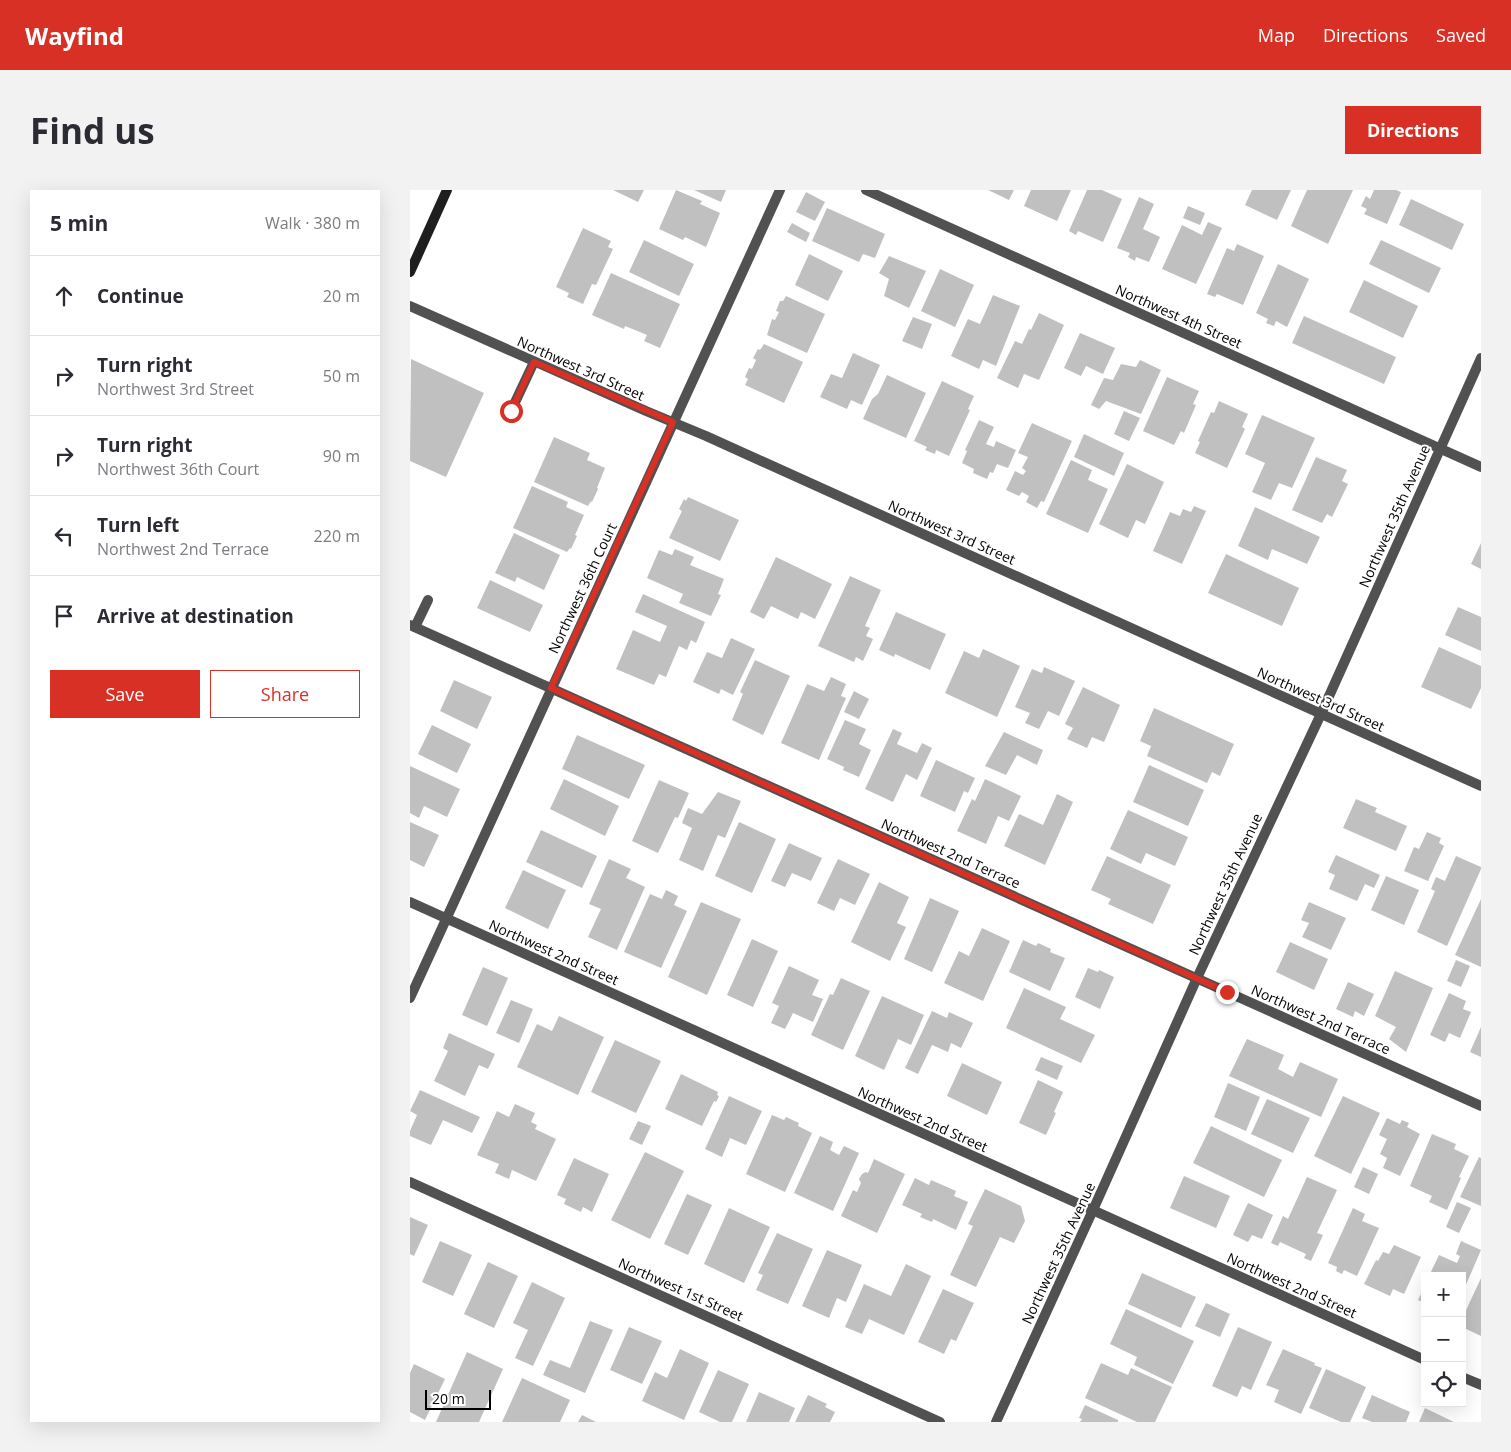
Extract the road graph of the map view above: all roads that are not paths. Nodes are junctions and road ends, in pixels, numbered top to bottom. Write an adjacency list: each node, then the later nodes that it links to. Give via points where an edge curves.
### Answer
1 (447, 190): 4 (main road)
2 (780, 190): 9 (street, Northwest 36th Court)
3 (866, 190): 10 (street, Northwest 4th Street)
4 (410, 272)
5 (410, 306): 7 (street, Northwest 3rd Street)
6 (1481, 358): 10 (street, Northwest 35th Avenue)
7 (534, 362): 8 (street); 9 (street, Northwest 3rd Street)
8 (511, 411)
9 (673, 422): 14 (street, Northwest 36th Court); 15 (street, Northwest 3rd Street)
10 (1439, 449): 11 (street, Northwest 4th Street); 15 (street, Northwest 35th Avenue)
11 (1481, 467)
12 (428, 600): 13 (street)
13 (413, 626): 14 (street, Northwest 2nd Terrace)
14 (551, 688): 18 (street, Northwest 36th Court); 19 (street, Northwest 2nd Terrace)
15 (1321, 714): 16 (street, Northwest 3rd Street); 19 (street, Northwest 35th Avenue)
16 (1481, 786)
17 (410, 902): 18 (street, Northwest 2nd Street)
18 (446, 918): 20 (street, Northwest 36th Court); 23 (street, Northwest 2nd Street)
19 (1197, 978): 21 (street, Northwest 2nd Terrace); 23 (street, Northwest 35th Avenue)
20 (410, 998)
21 (1481, 1106)
22 (410, 1182): 27 (street, Northwest 1st Street)
23 (1093, 1210): 24 (street, Northwest 2nd Street); 28 (street, Northwest 35th Avenue)
24 (1421, 1358)
25 (1466, 1378): 26 (street)
26 (1481, 1385)
27 (940, 1422)
28 (996, 1422)

